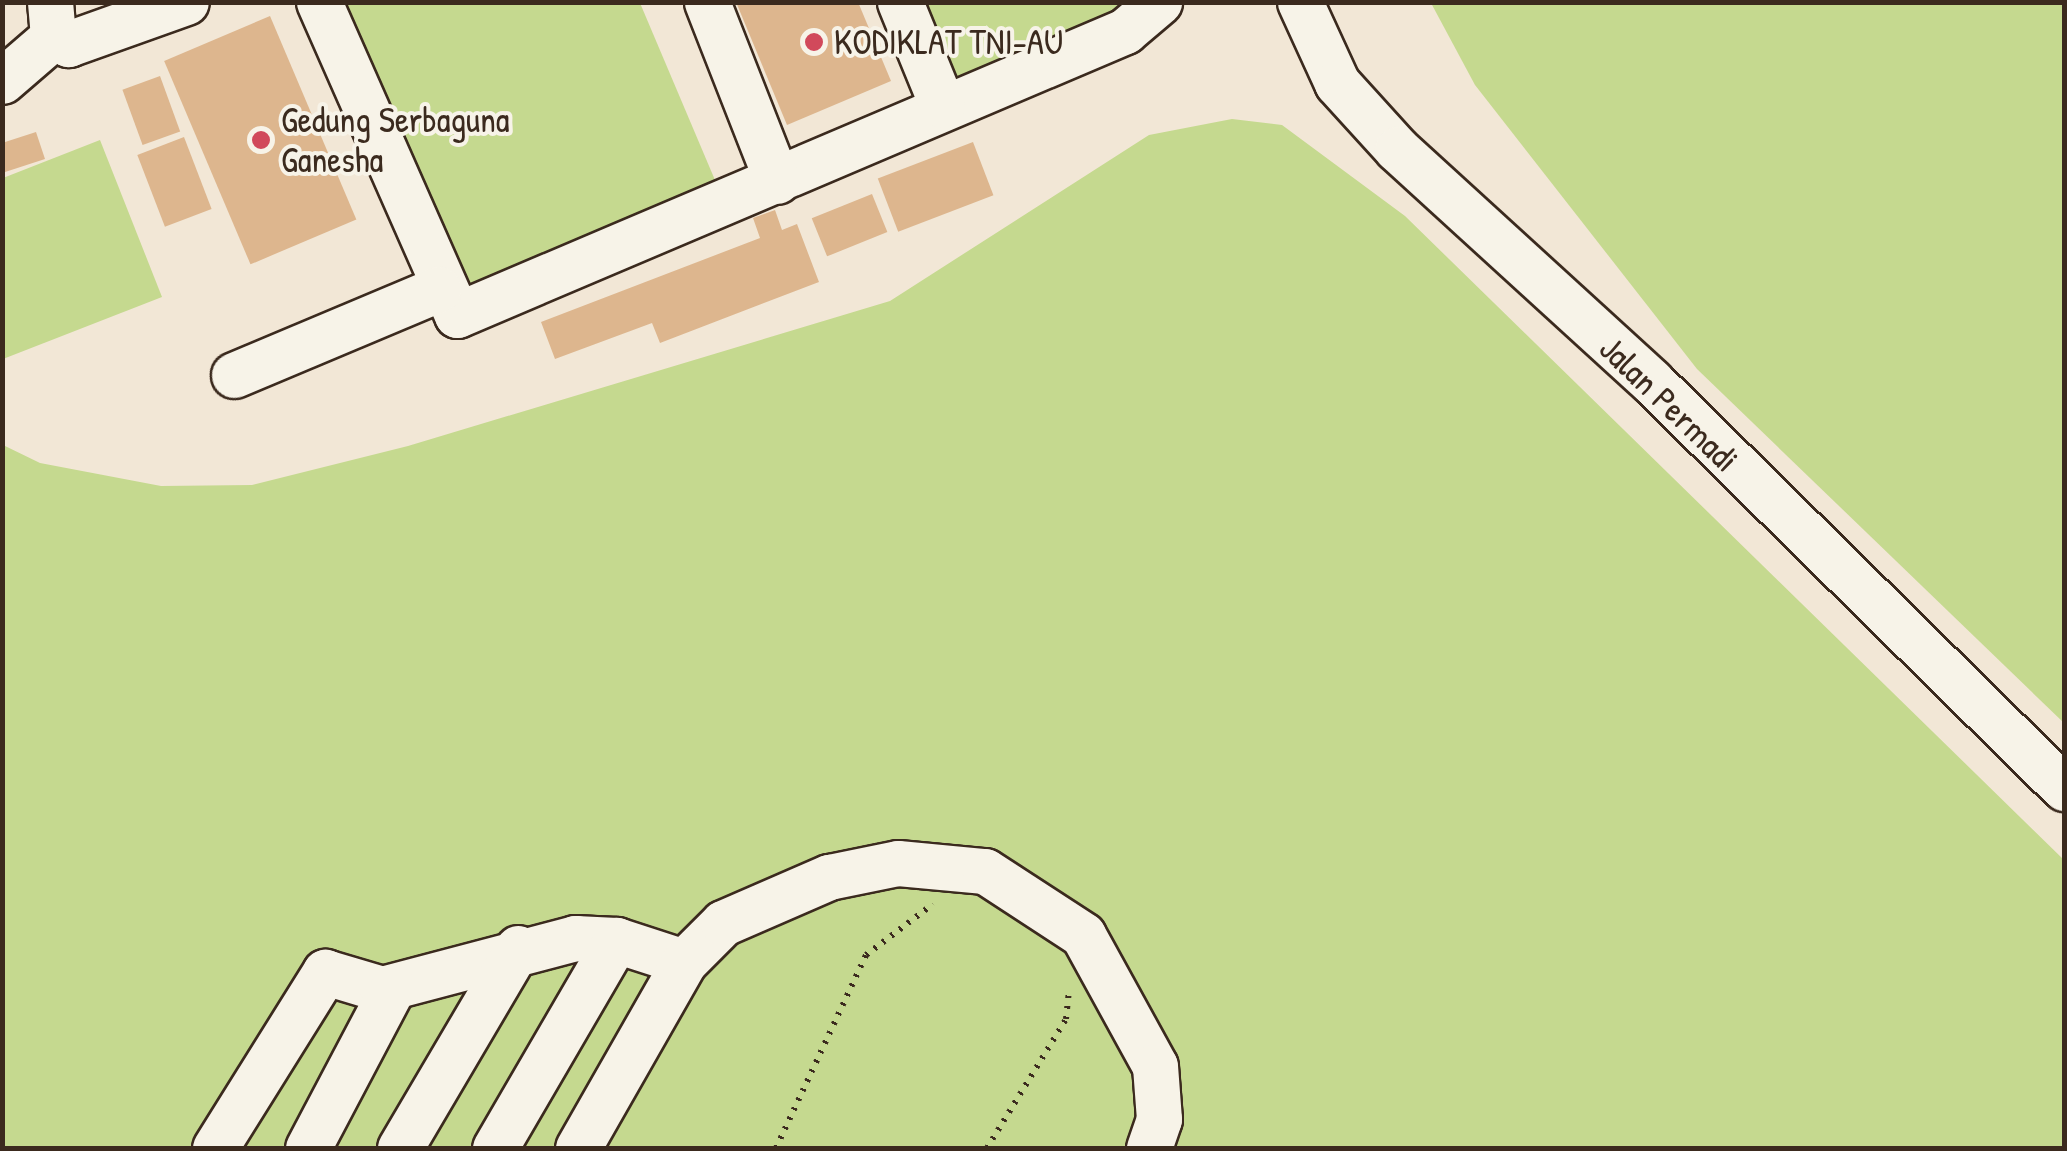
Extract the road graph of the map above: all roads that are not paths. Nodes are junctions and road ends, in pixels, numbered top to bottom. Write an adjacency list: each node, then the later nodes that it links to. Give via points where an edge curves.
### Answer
1 (186, 2): 7 (street, via 68,44)
2 (319, 2): 11 (street)
3 (707, 2): 10 (street)
4 (900, 2): 9 (street)
5 (1159, 2): 9 (street, via 1126,31)
6 (1300, 2): 13 (street, Jalan Permadi, via 1337,83 1396,149 1651,381)
7 (52, 20): 8 (street)
8 (2, 81)
9 (942, 105): 10 (street)
10 (777, 180): 11 (street, via 466,312 448,312)
11 (439, 289): 12 (street)
12 (234, 375)
13 (2064, 788)
14 (616, 940): 15 (street); 16 (street); 21 (street)
15 (518, 948): 17 (street); 20 (street)
16 (684, 962): 22 (street); 23 (street, via 723,922 829,876 898,864 985,871 1083,935 1154,1066 1158,1119)
17 (393, 987): 18 (street, via 319,975); 19 (street)
18 (215, 1148)
19 (308, 1148)
20 (400, 1148)
21 (494, 1148)
22 (578, 1148)
23 (1150, 1148)

